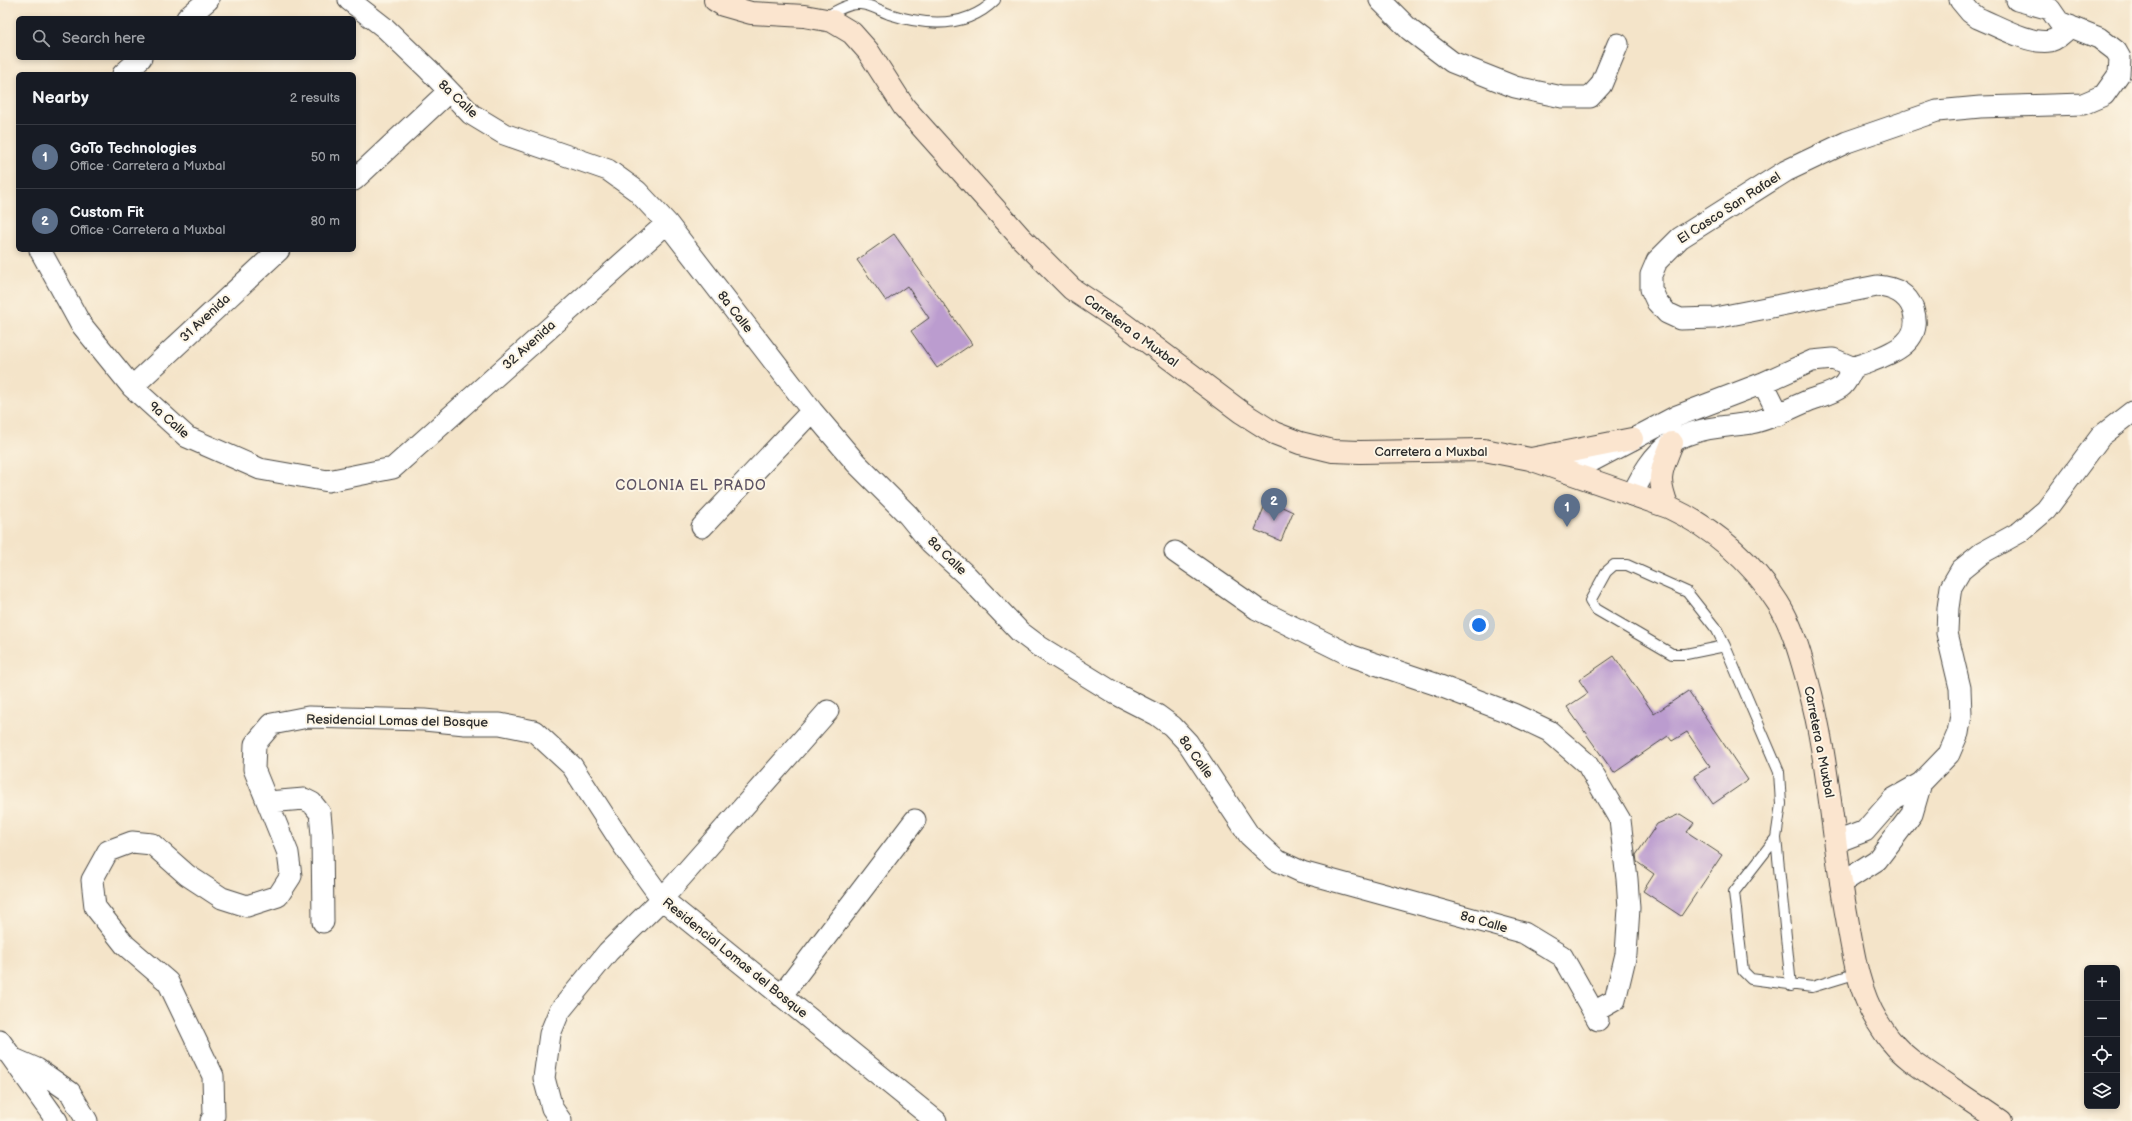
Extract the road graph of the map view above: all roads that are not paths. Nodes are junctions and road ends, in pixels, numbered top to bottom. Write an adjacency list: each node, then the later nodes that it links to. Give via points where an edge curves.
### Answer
1 (208, 0): 8 (street)
2 (349, 0): 15 (street, 8a Calle, via 385,28)
3 (715, 0): 9 (main road, Carretera a Muxbal, via 751,13)
4 (995, 0): 9 (lane, via 966,20 938,23 911,21 861,4 846,7)
5 (1380, 0): 12 (street, via 1410,30 1452,62 1516,87 1562,97 1590,97 1601,85)
6 (1960, 0): 11 (street, via 1978,18)
7 (2038, 3): 10 (street, via 2059,22); 11 (street, via 2023,21)
8 (189, 16)
9 (823, 19): 28 (main road, Carretera a Muxbal, via 832,21 852,34 868,51 904,107 1021,238 1072,289 1117,319 1241,412 1274,433 1300,443 1333,450 1484,450)
10 (2070, 26): 11 (street, via 2062,35 2050,41 2038,42); 20 (street, El Casco San Rafael, via 2099,38 2116,51 2120,58 2118,74 2104,95 2083,104 1937,111 1847,142 1786,171 1680,238 1657,261 1651,275 1651,289 1657,302 1667,313 1680,319 1715,318 1877,286 1899,291 1913,308 1915,319 1908,340 1891,353)
11 (2026, 38)
12 (1618, 44)
13 (139, 60): 14 (street)
14 (125, 72)
15 (448, 92): 16 (street); 17 (street, 8a Calle, via 471,114 504,134 608,170 637,191)
16 (356, 178)
17 (667, 224): 23 (street, 8a Calle); 29 (street, 32 Avenida)
18 (41, 252): 22 (street, 9a Calle, via 80,323)
19 (277, 252): 22 (street, 31 Avenida)
20 (1854, 368): 21 (street, via 1833,359 1822,359); 25 (street, via 1841,387)
21 (1763, 383): 25 (street); 26 (street, via 1677,416)
22 (132, 387): 29 (street, 9a Calle, via 188,437 260,469 328,481)
23 (812, 411): 33 (street); 34 (street, 8a Calle, via 856,463 1020,632 1055,657 1172,726 1188,743 1249,835 1276,860 1302,872 1524,933 1562,956 1596,1016 1615,1000 1626,954 1629,908 1620,820 1587,764 1549,731 1520,717 1435,684 1352,656 1257,609)
24 (2132, 412): 37 (street, via 2101,436 2046,510 2020,532 1982,553 1960,570 1951,587 1948,633 1960,688 1961,715 1958,733 1949,754)
25 (1779, 415): 27 (street, via 1750,423 1708,428)
26 (1632, 439): 28 (main road); 30 (street)
27 (1672, 442): 31 (street, via 1652,460); 32 (main road, via 1661,474 1660,489)
28 (1530, 459): 30 (main road, Carretera a Muxbal)
29 (393, 468)
30 (1569, 473): 31 (main road, Carretera a Muxbal)
31 (1632, 495): 32 (main road, Carretera a Muxbal)
32 (1668, 507): 41 (main road, Carretera a Muxbal, via 1715,534 1754,569 1779,605 1800,653 1816,713)
33 (702, 526)
34 (1175, 552)
35 (1725, 646): 35 (lane, via 1717,630 1687,592 1626,565 1614,566 1606,572 1590,601 1595,609 1672,654 1686,654); 40 (lane, via 1779,772 1781,804)
36 (828, 711): 43 (street)
37 (1921, 783): 41 (street, via 1893,799 1865,832); 42 (street, via 1912,814 1878,860)
38 (268, 802): 43 (street, Residencial Lomas del Bosque, via 254,769 255,744 272,724 308,717 424,720 500,724 534,731 572,766 623,845); 44 (street, via 304,799 312,803 320,813); 52 (street, Residencial Lomas del Bosque, via 288,853 291,876 278,896 248,906 222,898 188,875 152,844 132,842 108,851 92,880 95,907 125,946 168,982 213,1076 214,1116)
39 (915, 820): 47 (street)
40 (1776, 838): 46 (lane); 46 (lane, via 1734,892 1743,971 1751,979)
41 (1836, 842): 42 (main road, Carretera a Muxbal)
42 (1841, 883): 45 (main road, Carretera a Muxbal)
43 (662, 899): 47 (street, Residencial Lomas del Bosque); 53 (street, via 608,952 559,1012 550,1034 544,1078 552,1108)
44 (323, 922)
45 (1858, 973): 46 (lane, via 1812,987); 55 (main road, Carretera a Muxbal, via 1862,990 1876,1019 1892,1043 1915,1063)
46 (1791, 986)
47 (781, 996): 54 (street, Residencial Lomas del Bosque)
48 (0, 1041): 49 (street)
49 (14, 1060): 50 (street); 51 (street, via 37,1069 70,1092)
50 (57, 1121)
51 (87, 1121)
52 (211, 1121)
53 (561, 1121)
54 (936, 1121)
55 (2000, 1121)

